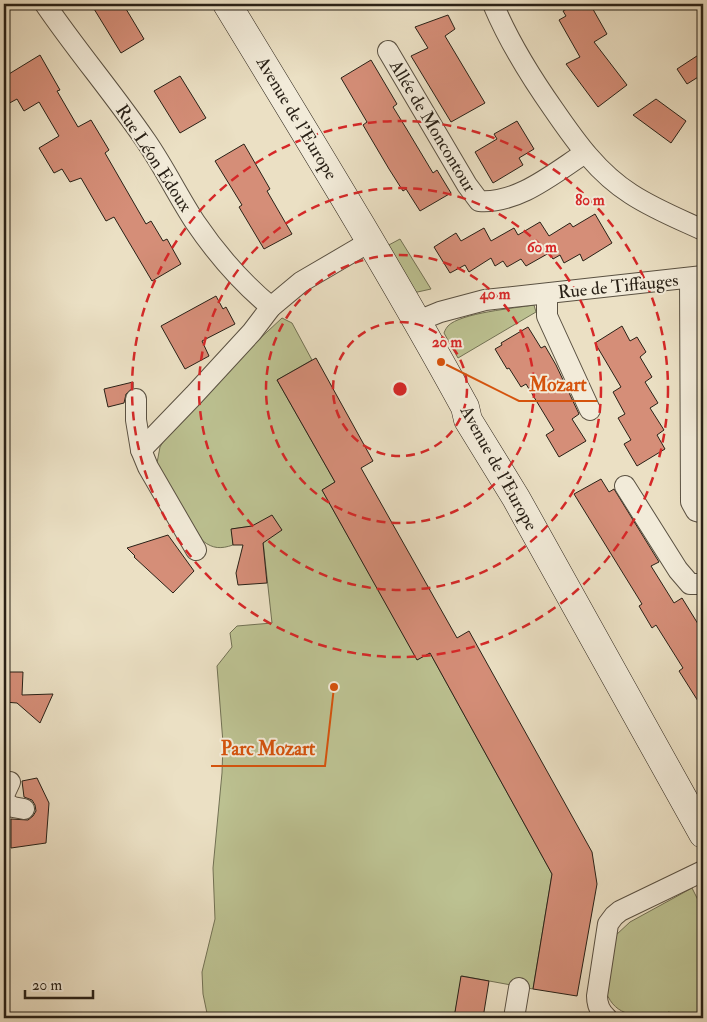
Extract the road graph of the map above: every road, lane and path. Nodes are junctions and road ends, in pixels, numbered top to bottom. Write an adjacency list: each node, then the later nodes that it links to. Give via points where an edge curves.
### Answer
1 (45, 4): 10 (street, Rue Léon Edoux, via 114,95 195,222 239,277)
2 (227, 4): 7 (main road, Avenue de l'Europe)
3 (493, 4): 5 (street, via 533,80)
4 (388, 51): 5 (street, Allée de Moncontour, via 479,201 488,202 520,194)
5 (585, 153): 6 (street, via 604,174 631,194)
6 (703, 230)
7 (371, 241): 10 (street, via 301,282); 11 (main road, Avenue de l'Europe)
8 (697, 277): 9 (street, Rue de Tiffauges); 16 (street, Rue de Tiffauges, via 691,502 696,511)
9 (547, 294): 11 (street, Rue de Tiffauges, via 485,300); 13 (street, Rue de Tiffauges, via 547,316)
10 (271, 307): 14 (street, via 239,346)
11 (418, 321): 21 (main road, Avenue de l'Europe, via 465,407 468,420 521,506)
12 (136, 399): 14 (street)
13 (590, 410)
14 (141, 450): 17 (street)
15 (625, 486): 18 (street, via 678,570 690,584)
16 (703, 512)
17 (196, 550)
18 (703, 584)
19 (4, 802): 20 (street)
20 (24, 809)
21 (703, 834)
22 (703, 871): 25 (street, via 620,911 608,924 597,996 601,1012)
23 (520, 988): 24 (street)
24 (514, 1018)
25 (607, 1018)

